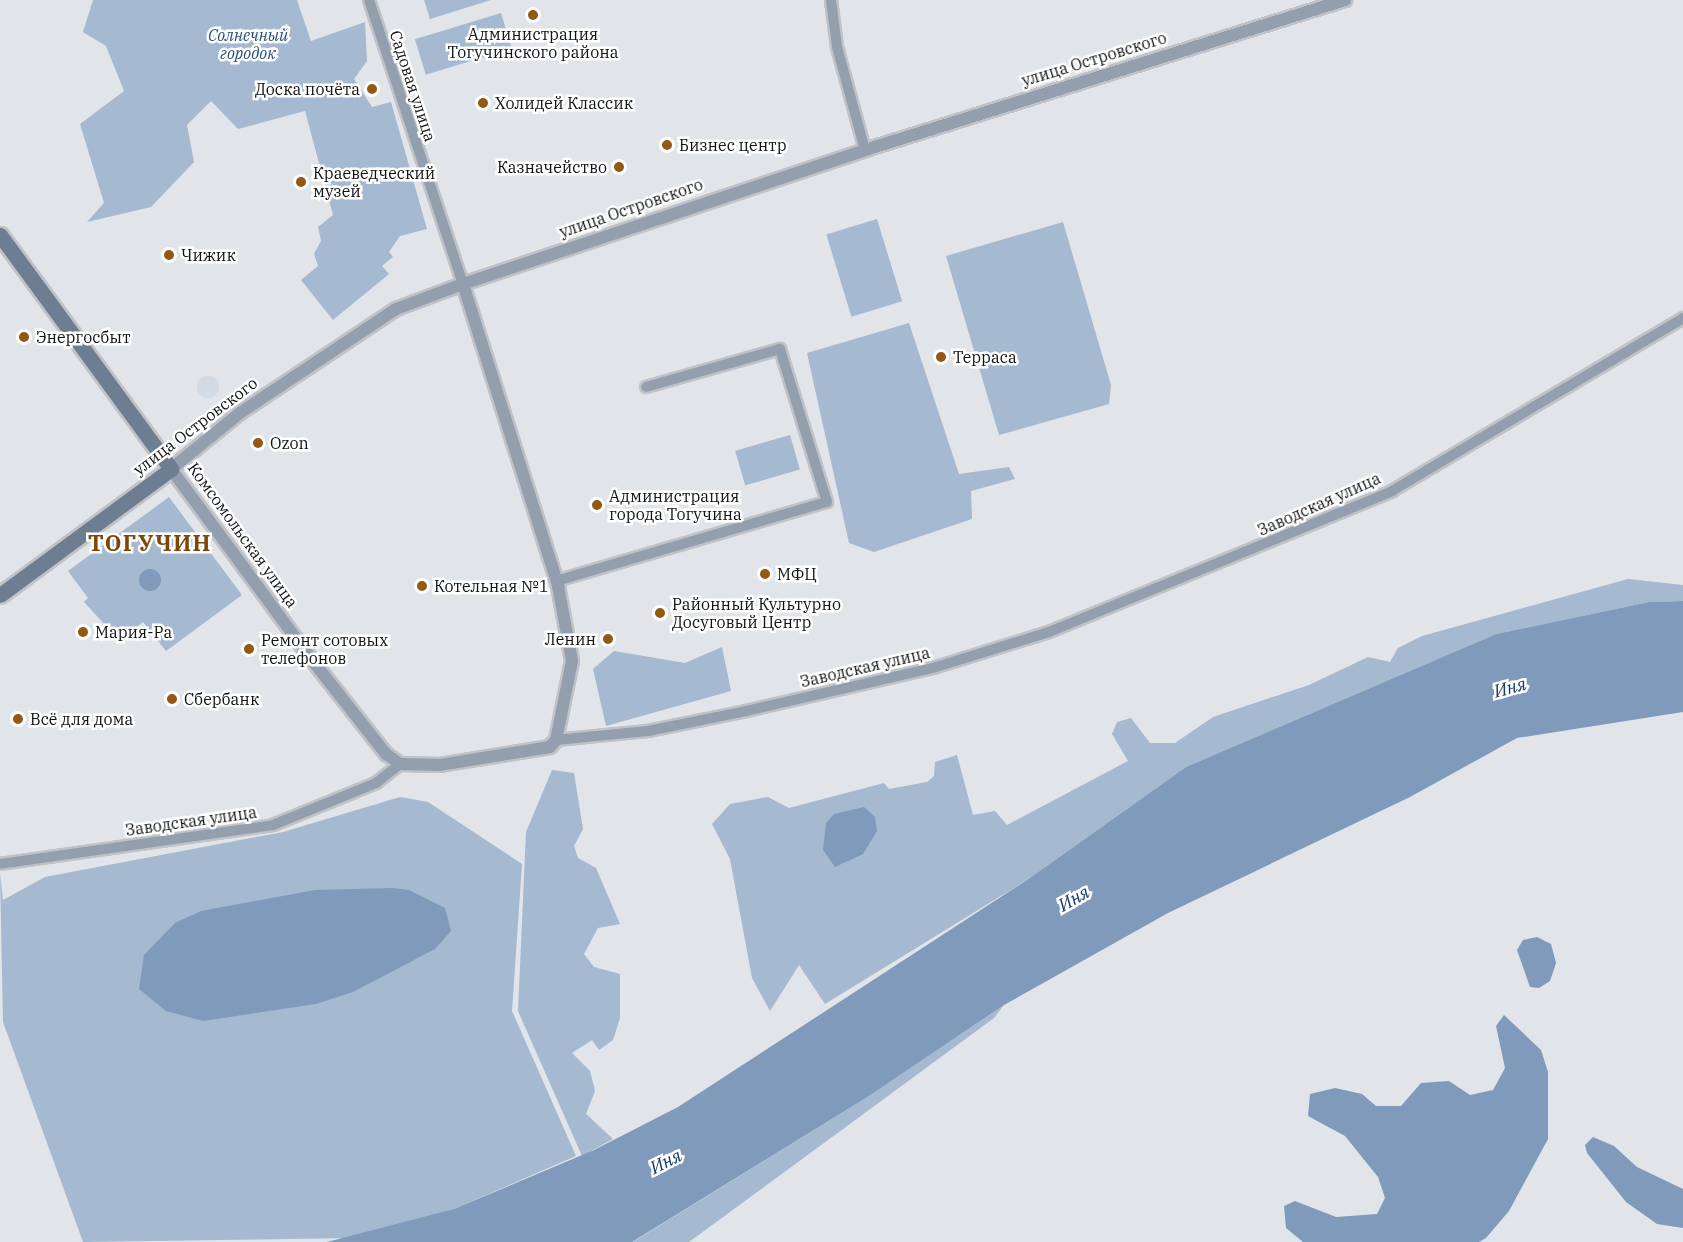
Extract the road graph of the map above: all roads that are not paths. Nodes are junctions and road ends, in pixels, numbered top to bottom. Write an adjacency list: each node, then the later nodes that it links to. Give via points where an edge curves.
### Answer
1 (369, 0): 6 (street, Садовая улица)
2 (831, 0): 4 (street, via 837,47)
3 (1345, 0): 4 (street, улица Островского)
4 (866, 150): 6 (street, улица Островского)
5 (0, 235): 9 (main road, Комсомольская улица)
6 (463, 284): 9 (street, улица Островского, via 396,309 359,331 240,413); 10 (street)
7 (1683, 318): 12 (street, Заводская улица, via 1392,491 1049,632 973,658 746,711 648,731)
8 (646, 387): 10 (street, via 780,349 827,502)
9 (171, 469): 11 (main road, улица Островского); 13 (street, Комсомольская улица, via 309,656 386,754)
10 (556, 581): 12 (street, via 572,661)
11 (2, 591)
12 (556, 740): 13 (street, Заводская улица, via 550,747 486,759)
13 (400, 764): 14 (street, Заводская улица, via 376,783 273,825)
14 (0, 864)

